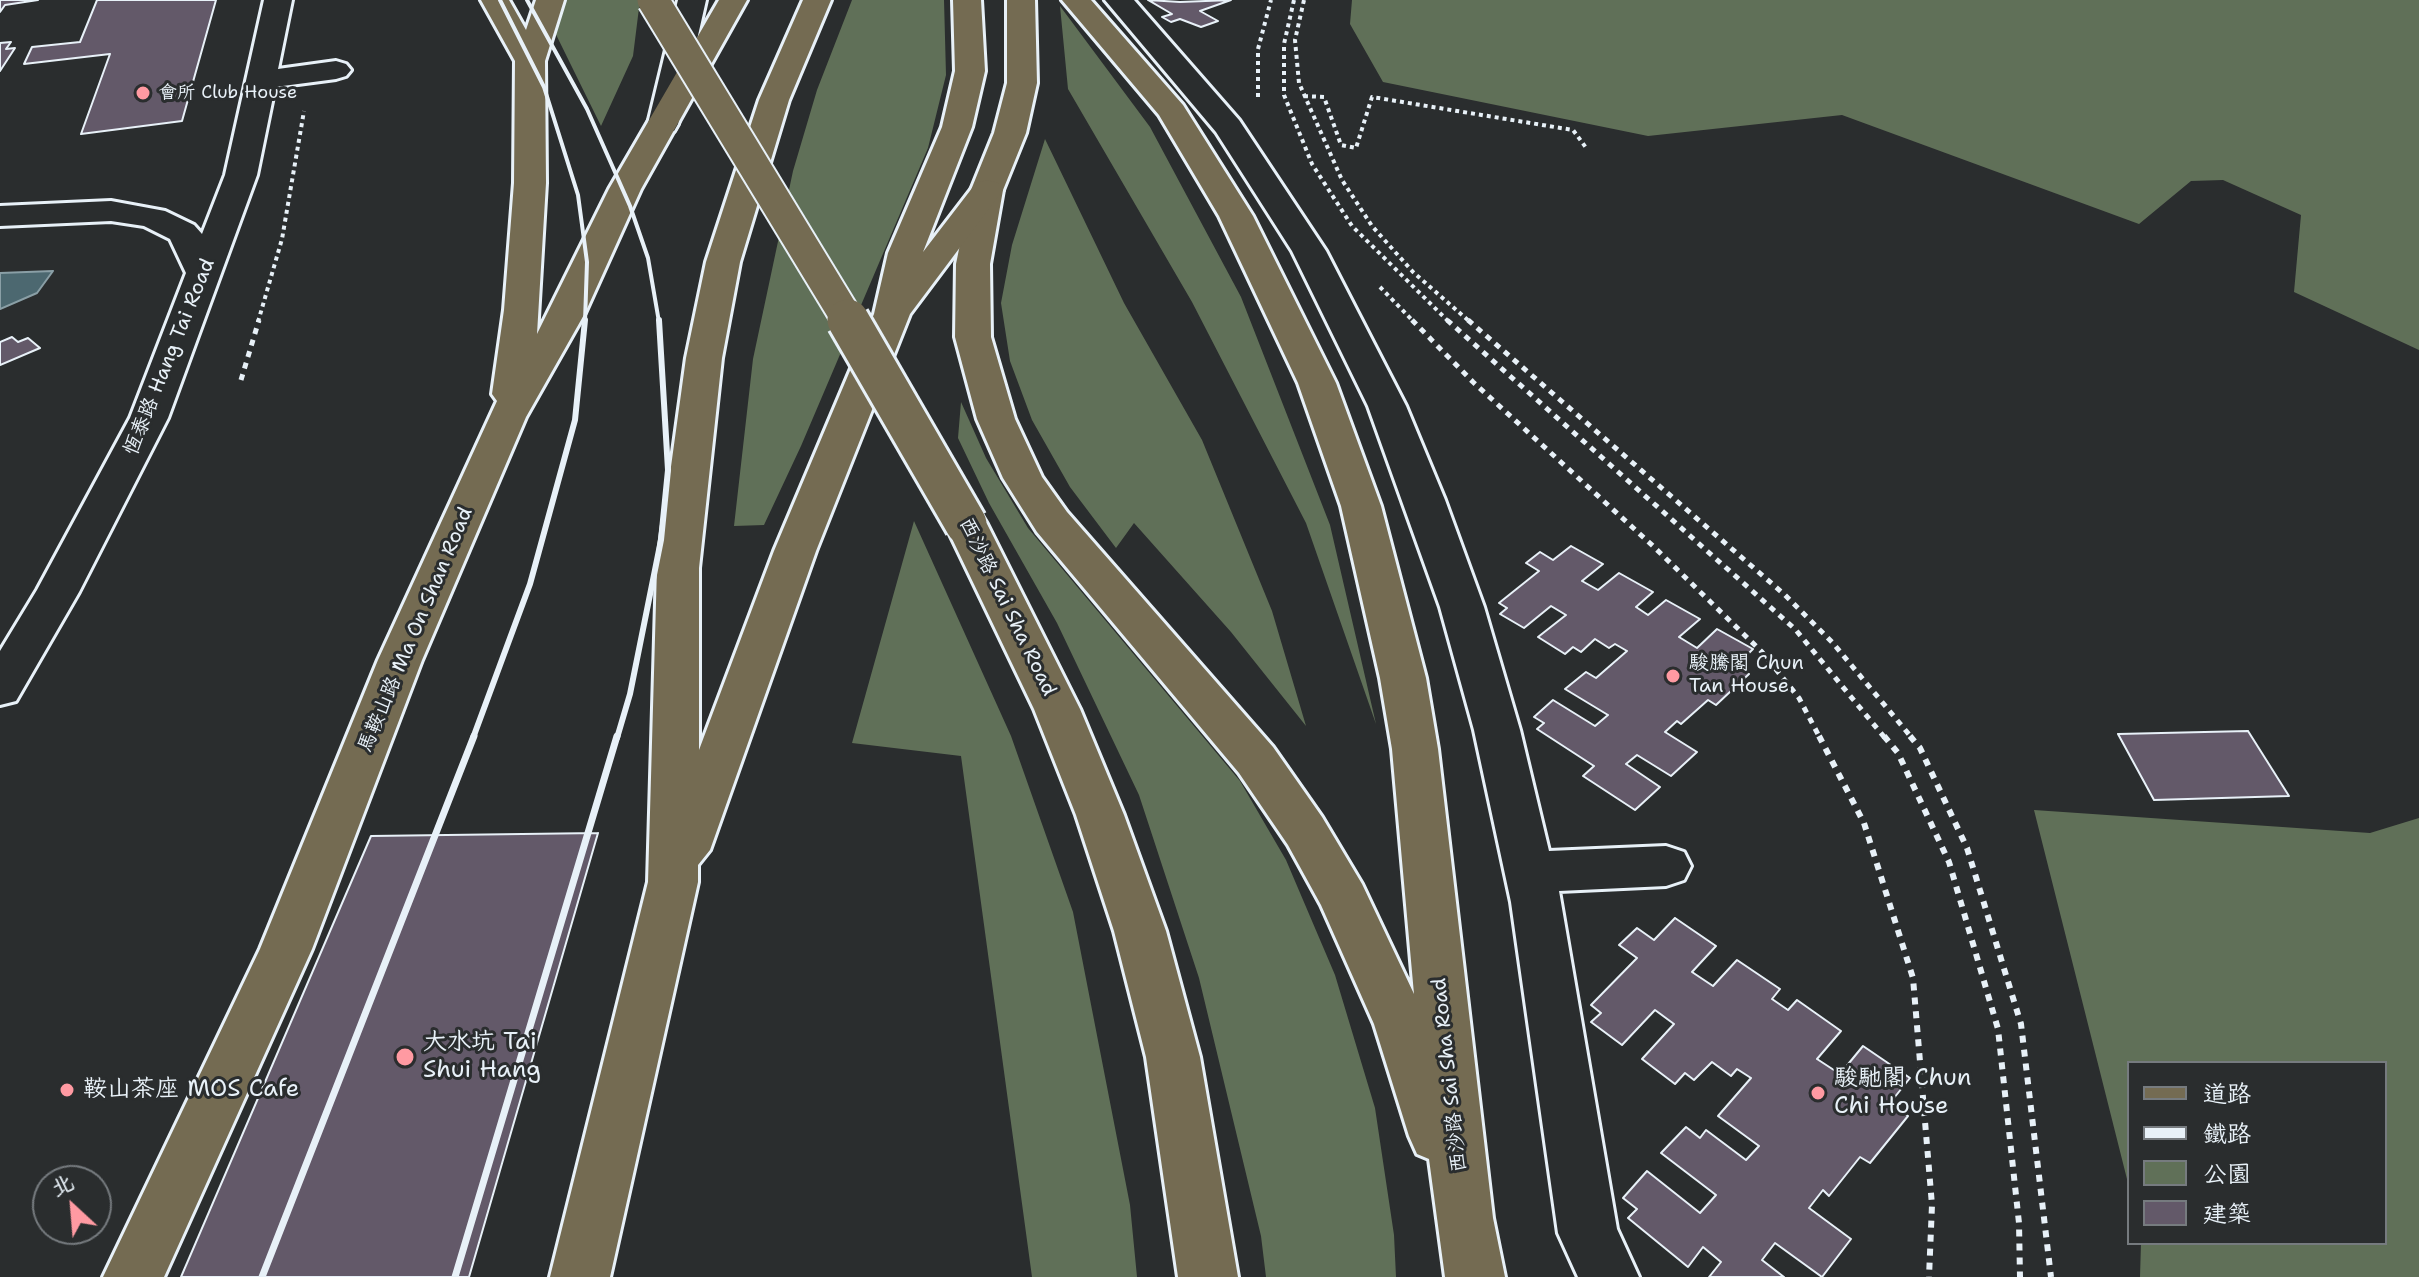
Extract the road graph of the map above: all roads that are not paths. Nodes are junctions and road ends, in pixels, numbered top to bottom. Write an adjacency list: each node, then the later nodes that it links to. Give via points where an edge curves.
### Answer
1 (278, 0): 14 (street, 恆泰路 Hang Tai Road)
2 (495, 0): 12 (main road)
3 (550, 0): 12 (main road)
4 (653, 0): 28 (main road, 西沙路 Sai Sha Road, bridge, via 880,373 966,524 1057,709 1140,931 1175,1071)
5 (692, 0): 15 (street)
6 (733, 0): 15 (main road, 馬鞍山路 Ma On Shan Road)
7 (817, 0): 24 (main road, via 774,100 723,262 704,358 678,568)
8 (1021, 0): 16 (main road, via 1020,96)
9 (1076, 0): 25 (main road, 西沙路 Sai Sha Road, via 1172,111 1236,216 1317,383 1361,506 1403,678 1416,763)
10 (1119, 0): 23 (street, via 1194,85 1269,185 1381,392 1462,607)
11 (968, 16): 19 (main road, via 970,71 963,106 905,253)
12 (530, 61): 20 (main road, via 522,310)
13 (336, 70): 14 (street)
14 (261, 80): 18 (street, 恆泰路 Hang Tai Road, via 241,175)
15 (663, 124): 20 (main road, 馬鞍山路 Ma On Shan Road, via 625,189 567,313)
16 (987, 190): 19 (main road); 25 (main road, via 973,264 973,337 996,419 1023,478 1052,522 1256,760 1305,831 1344,899 1401,1024)
17 (0, 216): 18 (street, via 111,211 153,218 182,232)
18 (205, 276): 21 (street, 恆泰路 Hang Tai Road, via 149,418 58,592)
19 (892, 314): 24 (main road, via 795,551)
20 (507, 417): 26 (main road, 馬鞍山路 Ma On Shan Road, via 400,660 286,949)
21 (0, 689)
22 (1666, 866): 23 (street)
23 (1530, 872): 30 (street, via 1588,1233)
24 (673, 882): 27 (main road)
25 (1464, 1218): 29 (main road, 西沙路 Sai Sha Road)
26 (133, 1277)
27 (580, 1277)
28 (1208, 1277)
29 (1475, 1277)
30 (1609, 1277)

